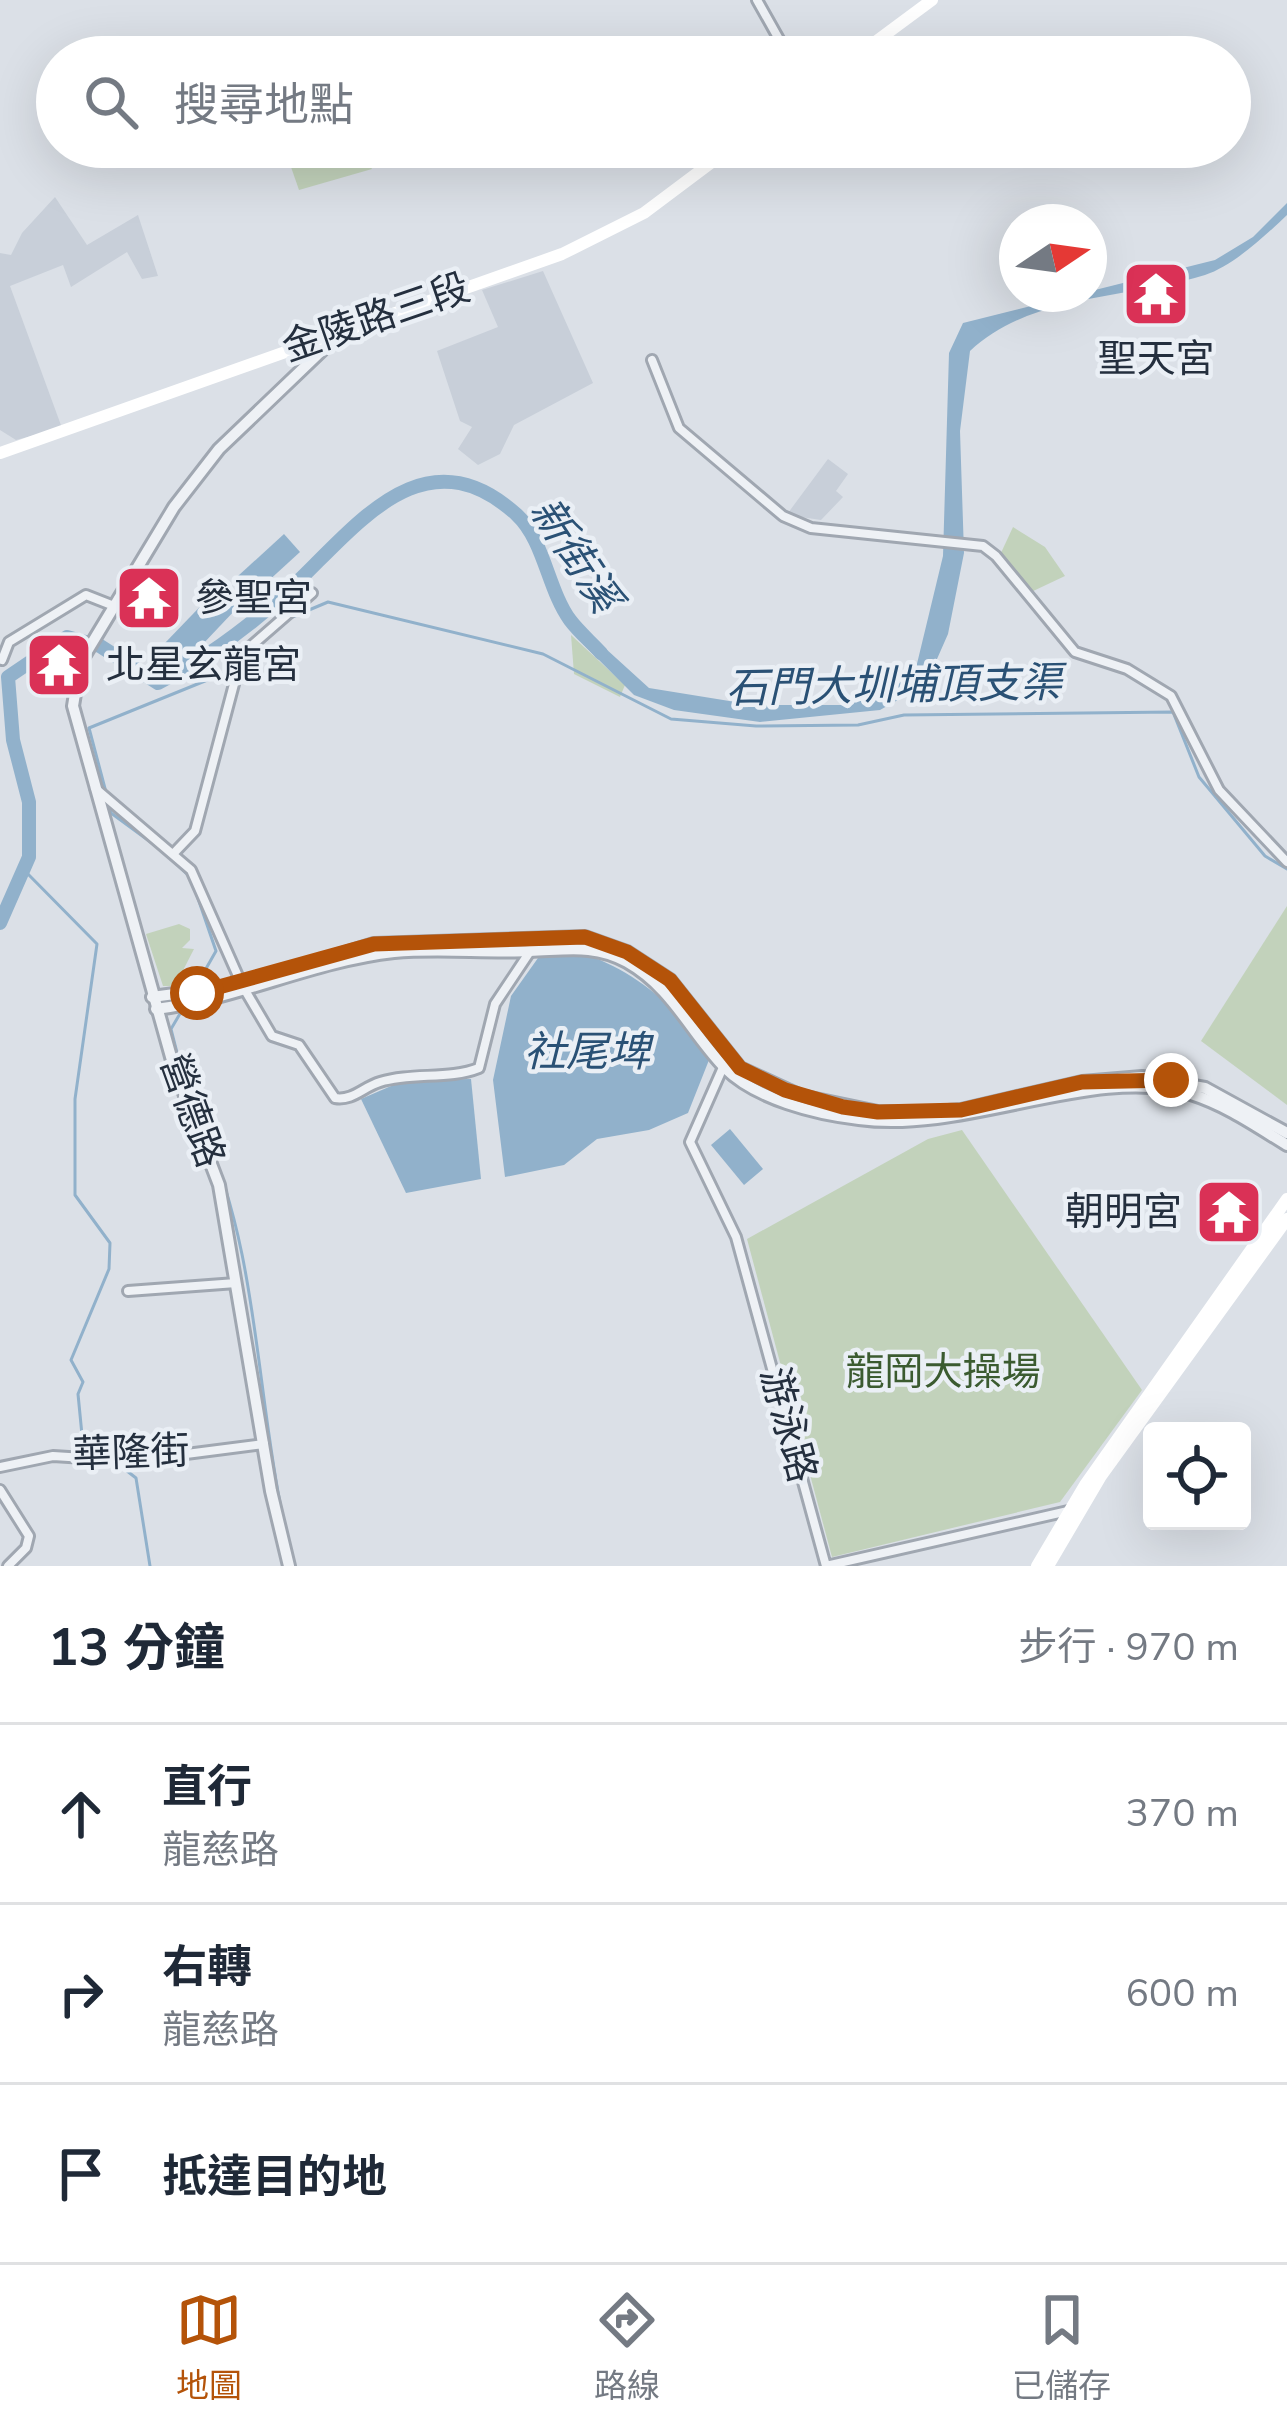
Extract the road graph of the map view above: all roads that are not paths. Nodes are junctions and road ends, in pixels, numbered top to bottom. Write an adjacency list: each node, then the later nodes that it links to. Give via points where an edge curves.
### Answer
1 (757, 0): 3 (street)
2 (932, 0): 4 (main road)
3 (777, 36)
4 (883, 36)
5 (704, 168): 6 (main road, 金陵路三段, via 584,244)
6 (344, 329): 8 (main road, 金陵路三段); 10 (street, via 219,449)
7 (652, 360): 14 (street, via 679,428 783,516 811,528 973,545 996,556 1075,652 1151,680 1171,697 1219,790)
8 (0, 453)
9 (312, 593): 13 (street, via 242,654 195,831)
10 (114, 606): 11 (street, via 86,595 25,630 2,650); 12 (street, 營德路, via 80,663 73,706)
11 (2, 660)
12 (93, 786): 13 (street); 17 (street, 營德路)
13 (174, 853): 16 (street, via 200,886)
14 (1287, 862)
15 (531, 947): 16 (street, via 374,944); 16 (street, via 495,1004 479,1068 375,1083 344,1100 328,1093 299,1045 272,1036); 18 (street, via 585,937 627,952 670,980)
16 (245, 988): 17 (street)
17 (154, 1003): 24 (street, 營德路, via 215,1170)
18 (726, 1062): 19 (street); 29 (street, 游泳路, via 690,1142 736,1237 826,1565)
19 (800, 1100): 20 (street, via 923,1113 1142,1077 1205,1088); 21 (street, via 854,1119 919,1124 1141,1087 1202,1098)
20 (1287, 1132)
21 (1287, 1144)
22 (1287, 1199): 29 (main road)
23 (1287, 1219): 33 (main road, via 1101,1476)
24 (238, 1282): 25 (street); 26 (street, 營德路)
25 (128, 1291)
26 (264, 1444): 27 (street, 華隆街, via 113,1459 53,1456); 31 (street, 營德路)
27 (0, 1467)
28 (0, 1490): 30 (street, via 29,1536)
29 (1068, 1511): 32 (main road)
30 (8, 1566)
31 (289, 1566)
32 (1037, 1566)
33 (1048, 1566)

